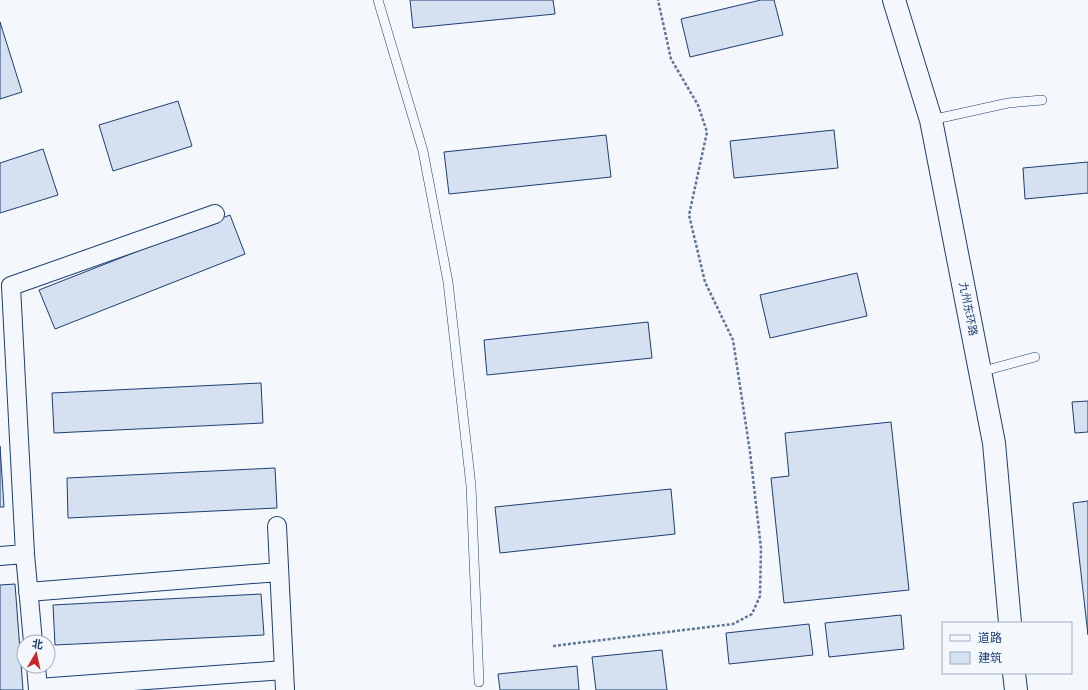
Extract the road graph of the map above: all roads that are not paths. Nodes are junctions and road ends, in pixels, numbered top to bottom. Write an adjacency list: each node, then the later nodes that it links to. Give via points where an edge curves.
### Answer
1 (378, 0): 18 (lane, via 423,151 448,282 471,486)
2 (894, 0): 4 (main road, 九州东环路)
3 (1042, 100): 4 (lane, via 1008,103)
4 (931, 120): 7 (main road, 九州东环路)
5 (215, 214): 9 (street, via 11,286)
6 (1035, 357): 7 (lane)
7 (980, 372): 13 (main road, 九州东环路, via 994,443)
8 (277, 526): 11 (street)
9 (24, 554): 10 (street); 12 (street)
10 (0, 556)
11 (279, 572): 12 (street); 15 (street)
12 (28, 592): 14 (street)
13 (1010, 622)
14 (33, 634)
15 (284, 670): 19 (street); 20 (street)
16 (37, 674): 19 (street)
17 (1014, 674): 21 (main road)
18 (479, 682)
19 (38, 689)
20 (285, 690)
21 (1016, 690)

